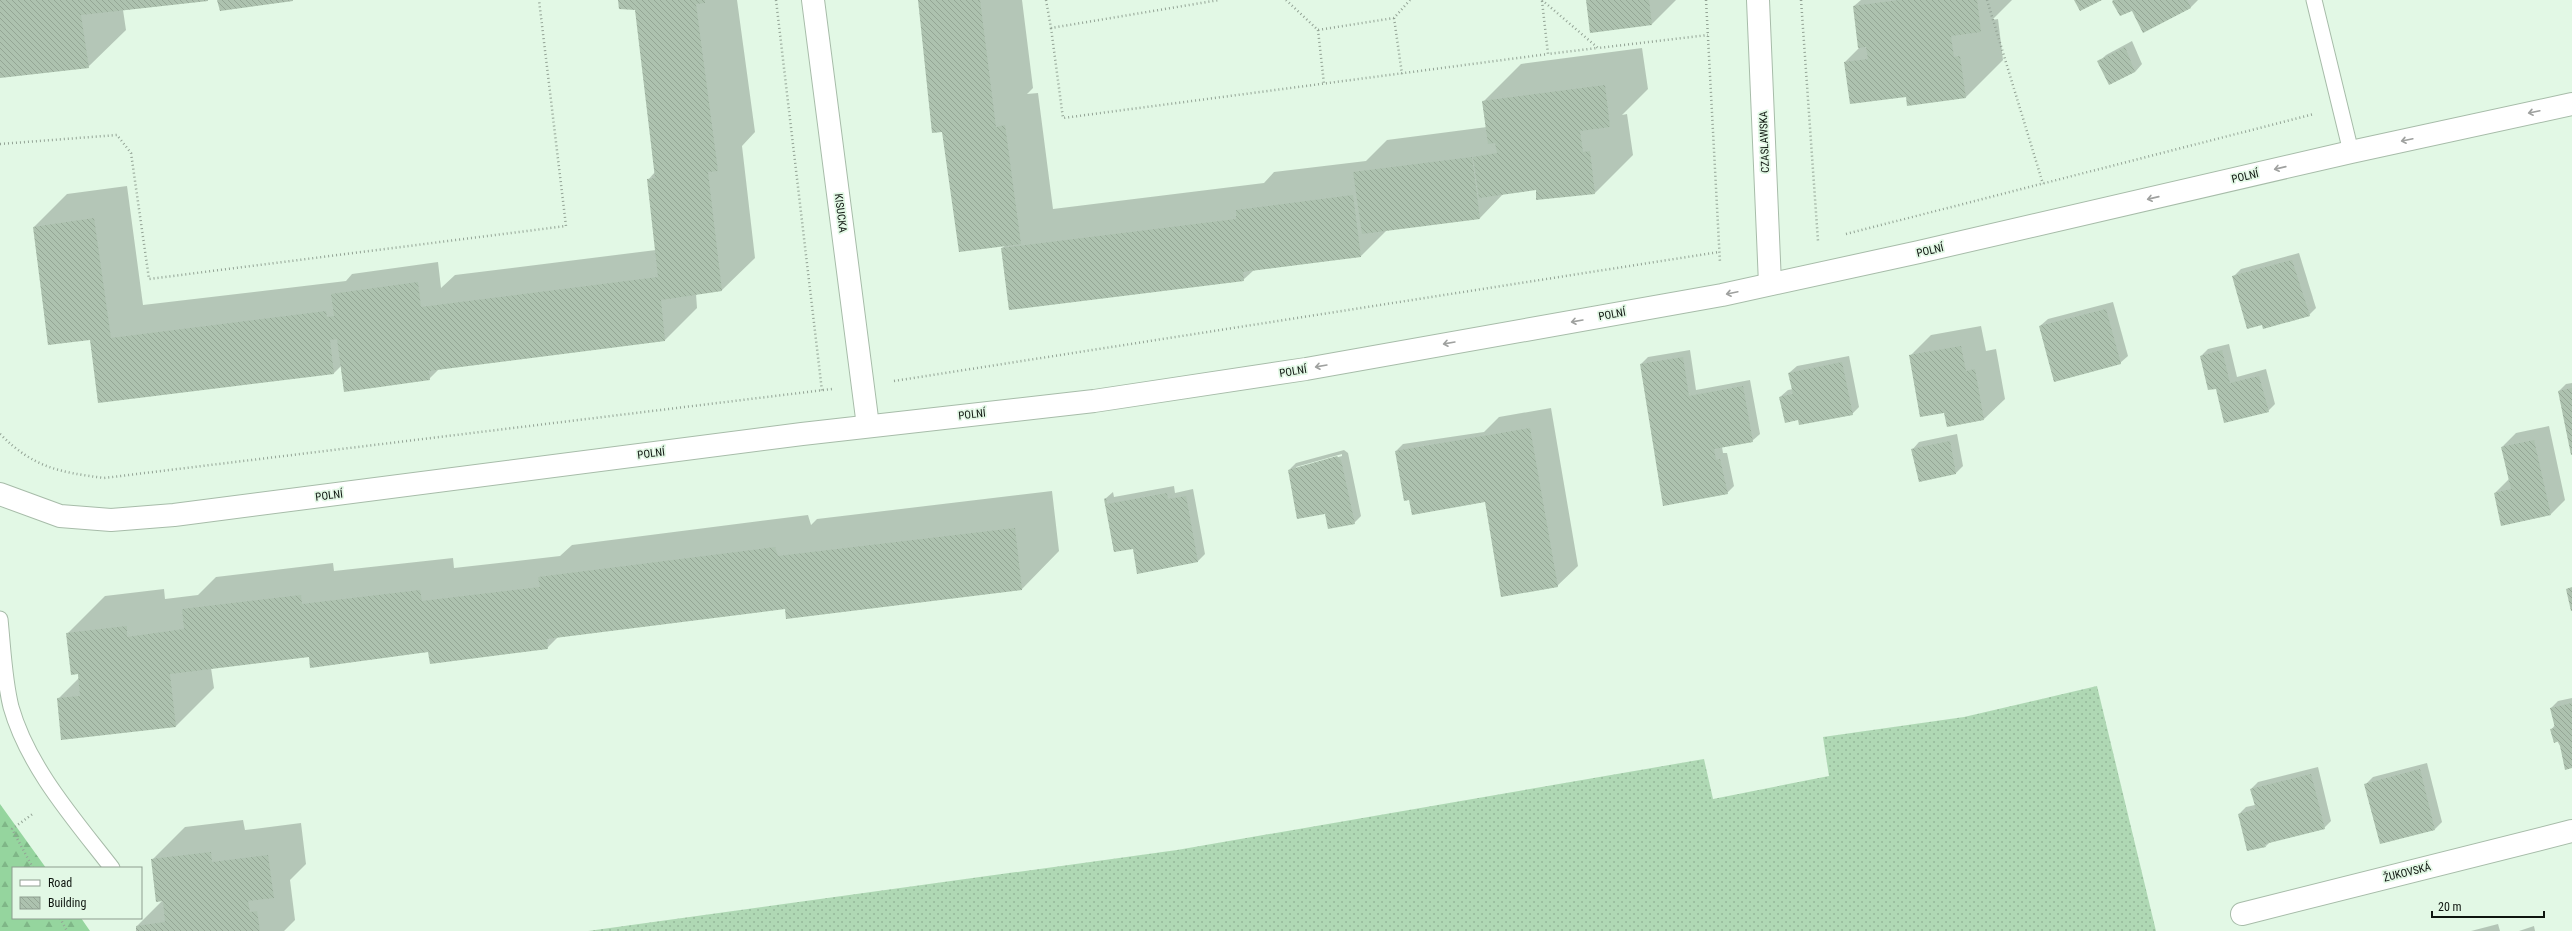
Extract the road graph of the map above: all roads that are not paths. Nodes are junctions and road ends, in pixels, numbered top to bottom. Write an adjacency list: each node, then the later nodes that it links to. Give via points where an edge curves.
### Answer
1 (813, 0): 7 (street, KISUCKA)
2 (1758, 0): 6 (street, CZASLAWSKA)
3 (2314, 0): 5 (lane)
4 (2572, 104): 5 (street, POLNÍ, one-way to 5)
5 (2351, 152): 6 (street, POLNÍ, one-way to 6)
6 (1770, 284): 7 (street, POLNÍ, one-way to 7, via 1722,295 1306,369 1094,401)
7 (868, 426): 8 (street, POLNÍ, via 119,520 60,516)
8 (0, 494)
9 (0, 620): 11 (lane, via 11,705 21,737 57,796)
10 (2572, 831): 12 (street, ŽUKOVSKÁ)
11 (111, 867)
12 (2242, 914)

